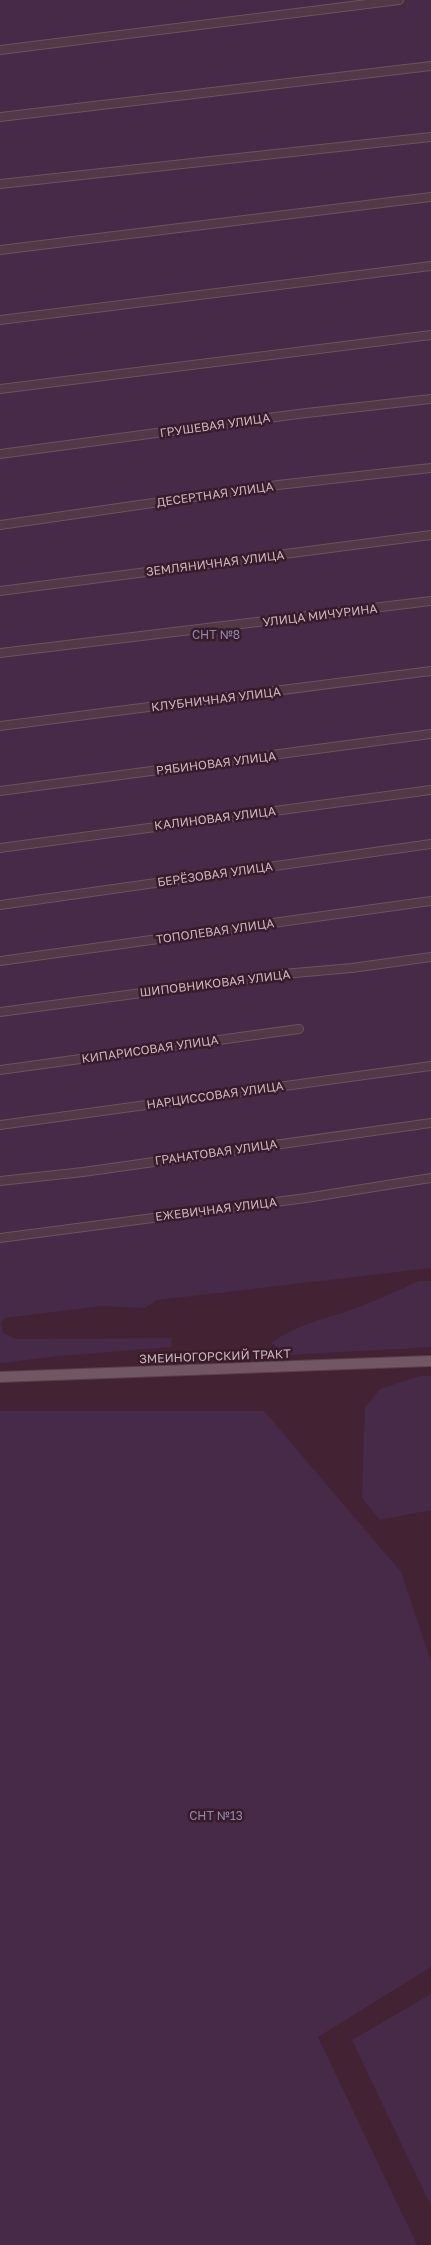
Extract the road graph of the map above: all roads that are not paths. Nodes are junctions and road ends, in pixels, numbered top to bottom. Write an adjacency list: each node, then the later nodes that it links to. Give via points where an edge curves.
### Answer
1 (399, 0): 2 (street)
2 (0, 50)
3 (431, 66): 4 (street)
4 (0, 116)
5 (431, 137): 6 (street)
6 (0, 184)
7 (431, 197): 8 (street)
8 (0, 250)
9 (431, 266): 10 (street)
10 (0, 320)
11 (431, 335): 12 (street)
12 (0, 389)
13 (431, 399): 14 (street, ГРУШЕВАЯ УЛИЦА)
14 (0, 454)
15 (431, 468): 16 (street, ДЕСЕРТНАЯ УЛИЦА, via 278,485)
16 (0, 525)
17 (431, 535): 18 (street, ЗЕМЛЯНИЧНАЯ УЛИЦА)
18 (0, 591)
19 (431, 601): 20 (street, УЛИЦА МИЧУРИНА)
20 (0, 653)
21 (431, 671): 22 (street, КЛУБНИЧНАЯ УЛИЦА)
22 (0, 726)
23 (431, 734): 25 (street, РЯБИНОВАЯ УЛИЦА)
24 (431, 790): 27 (street, КАЛИНОВАЯ УЛИЦА)
25 (0, 791)
26 (431, 844): 29 (street, БЕРЁЗОВАЯ УЛИЦА)
27 (0, 848)
28 (431, 901): 31 (street, ТОПОЛЕВАЯ УЛИЦА)
29 (0, 905)
30 (431, 957): 32 (street, ШИПОВНИКОВАЯ УЛИЦА)
31 (0, 961)
32 (0, 1012)
33 (299, 1028): 35 (street, КИПАРИСОВАЯ УЛИЦА)
34 (431, 1066): 37 (street, НАРЦИССОВАЯ УЛИЦА)
35 (0, 1070)
36 (431, 1123): 39 (street, ГРАНАТОВАЯ УЛИЦА)
37 (0, 1125)
38 (431, 1178): 40 (street, ЕЖЕВИЧНАЯ УЛИЦА, via 306,1198)
39 (0, 1181)
40 (0, 1238)
41 (431, 1360): 42 (main road, ЗМЕИНОГОРСКИЙ ТРАКТ)
42 (0, 1377)

